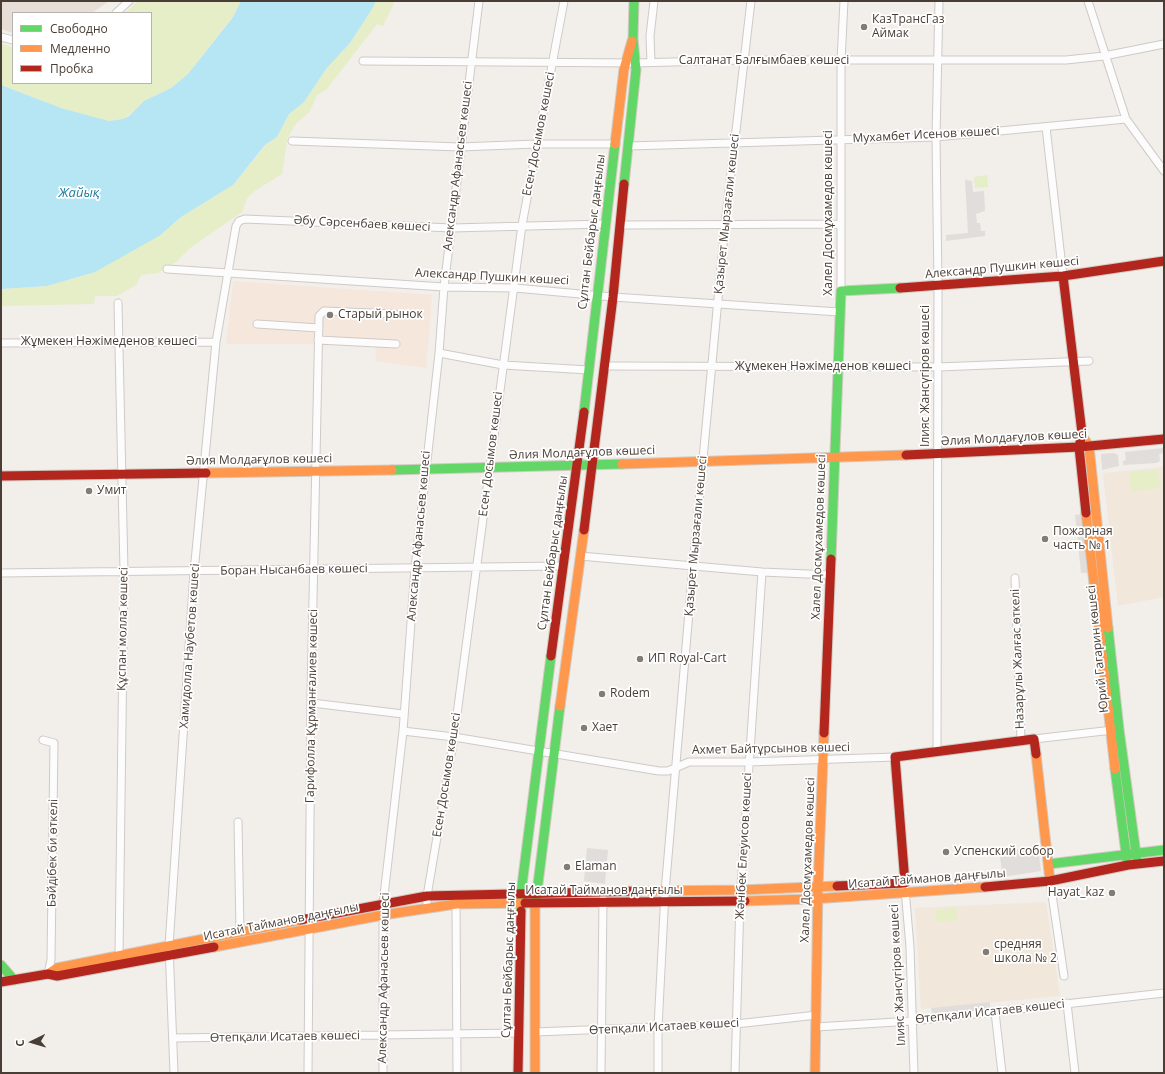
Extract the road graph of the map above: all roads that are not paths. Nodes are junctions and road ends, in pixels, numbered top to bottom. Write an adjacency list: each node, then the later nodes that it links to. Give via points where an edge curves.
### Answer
1 (129, 1): 10 (street)
2 (479, 1): 19 (street, Александр Афанасьев көшесі)
3 (564, 1): 20 (street, Есен Досымов көшесі)
4 (634, 1): 12 (main road, Сұлтан Бейбарыс даңғылы)
5 (654, 1): 24 (street, via 650,36)
6 (751, 1): 16 (street, Қазырет Мырзағали көшесі)
7 (844, 1): 21 (street, Халел Досмұхамедов көшесі)
8 (938, 1): 17 (street, Ілияс Жансүгіров көшесі)
9 (1088, 1): 15 (street)
10 (117, 12)
11 (1, 37): 13 (street)
12 (633, 39): 22 (main road, Сұлтан Бейбарыс даңғылы); 23 (main road, Сұлтан Бейбарыс даңғылы)
13 (12, 40)
14 (1164, 44): 15 (street, Салтанат Балғымбаев көшесі)
15 (1104, 56): 17 (street, Салтанат Балғымбаев көшесі, via 1066,60); 25 (street)
16 (744, 60): 21 (street, Салтанат Балғымбаев көшесі); 24 (street, Салтанат Балғымбаев көшесі); 30 (street, Қазырет Мырзағали көшесі)
17 (937, 60): 21 (street, Салтанат Балғымбаев көшесі); 27 (street, Ілияс Жансүгіров көшесі)
18 (363, 61): 19 (street, Салтанат Балғымбаев көшесі)
19 (471, 61): 20 (street, Салтанат Балғымбаев көшесі); 34 (street, Александр Афанасьев көшесі)
20 (553, 61): 22 (street, Салтанат Балғымбаев көшесі); 31 (street, Есен Досымов көшесі)
21 (841, 61): 28 (street, Халел Досмұхамедов көшесі)
22 (625, 62): 23 (street, Салтанат Балғымбаев көшесі); 32 (main road, Сұлтан Бейбарыс даңғылы)
23 (636, 62): 24 (street, Салтанат Балғымбаев көшесі); 33 (main road, Сұлтан Бейбарыс даңғылы)
24 (651, 62)
25 (1126, 119): 26 (street, Мухамбет Исенов көшесі); 35 (street)
26 (1046, 127): 27 (street, Мухамбет Исенов көшесі); 46 (street, Юрий Гагарин көшесі)
27 (936, 137): 28 (street, Мухамбет Исенов көшесі); 47 (street, Ілияс Жансүгіров көшесі)
28 (842, 140): 30 (street, Мухамбет Исенов көшесі); 39 (street, Халел Досмұхамедов көшесі)
29 (292, 142): 34 (street)
30 (735, 142): 33 (street, Мухамбет Исенов көшесі); 38 (street, Қазырет Мырзағали көшесі)
31 (536, 144): 32 (street); 34 (street); 40 (street, Есен Досымов көшесі)
32 (615, 144): 37 (main road, Сұлтан Бейбарыс даңғылы)
33 (629, 146): 41 (main road, Сұлтан Бейбарыс даңғылы)
34 (460, 147): 42 (street, Александр Афанасьев көшесі)
35 (1164, 171)
36 (240, 221): 42 (street, Әбу Сәрсенбаев көшесі, via 245,219); 45 (street, Хамидолла Наубетов көшесі, via 236,226)
37 (605, 224): 40 (street, Әбу Сәрсенбаев көшесі); 51 (main road, Сұлтан Бейбарыс даңғылы)
38 (725, 224): 39 (street); 41 (street); 54 (street, Қазырет Мырзағали көшесі)
39 (841, 224): 50 (street, Халел Досмұхамедов көшесі)
40 (522, 225): 42 (street, Әбу Сәрсенбаев көшесі); 49 (street, Есен Досымов көшесі)
41 (621, 225): 52 (main road, Сұлтан Бейбарыс даңғылы)
42 (452, 228): 48 (street, Александр Афанасьев көшесі)
43 (1164, 261): 46 (main road, Александр Пушкин көшесі)
44 (167, 269): 45 (street, Александр Пушкин көшесі)
45 (228, 273): 48 (street, Александр Пушкин көшесі); 61 (street, Хамидолла Наубетов көшесі)
46 (1064, 276): 47 (main road, Александр Пушкин көшесі); 65 (main road, Юрий Гагарин көшесі)
47 (938, 286): 50 (main road, Александр Пушкин көшесі); 71 (street, Ілияс Жансүгіров көшесі)
48 (444, 288): 49 (street, Александр Пушкин көшесі); 64 (street, Александр Афанасьев көшесі)
49 (515, 288): 51 (street, Александр Пушкин көшесі); 67 (street, Есен Досымов көшесі)
50 (841, 291): 55 (main road, Халел Досмұхамедов көшесі)
51 (597, 294): 52 (street, Александр Пушкин көшесі); 72 (main road, Сұлтан Бейбарыс даңғылы)
52 (613, 297): 54 (street, Александр Пушкин көшесі); 68 (main road, Сұлтан Бейбарыс даңғылы)
53 (118, 303): 60 (street, Құспан молла көшесі)
54 (717, 304): 55 (street, Александр Пушкин көшесі); 69 (street, Қазырет Мырзағали көшесі)
55 (839, 312): 70 (main road, Халел Досмұхамедов көшесі)
56 (395, 314): 58 (street, Гарифолла Құрманғалиев көшесі, via 324,310 319,316)
57 (257, 324): 58 (street)
58 (319, 328): 59 (street, Гарифолла Құрманғалиев көшесі)
59 (318, 340): 63 (street); 82 (street, Гарифолла Құрманғалиев көшесі)
60 (118, 342): 61 (street, Жұмекен Нәжімеденов көшесі); 62 (street, Жұмекен Нәжімеденов көшесі); 84 (street, Құспан молла көшесі)
61 (216, 342): 83 (street, Хамидолла Наубетов көшесі)
62 (1, 343)
63 (396, 344)
64 (439, 353): 67 (street); 81 (street, Александр Афанасьев көшесі)
65 (1072, 360): 66 (street, Жұмекен Нәжімеденов көшесі); 71 (street, Жұмекен Нәжімеденов көшесі); 74 (main road, Юрий Гагарин көшесі)
66 (1089, 360)
67 (503, 366): 72 (street); 80 (street, Есен Досымов көшесі)
68 (605, 366): 69 (street, Жұмекен Нәжімеденов көшесі); 79 (main road, Сұлтан Бейбарыс даңғылы)
69 (710, 367): 70 (street, Жұмекен Нәжімеденов көшесі); 77 (street, Қазырет Мырзағали көшесі)
70 (838, 367): 71 (street, Жұмекен Нәжімеденов көшесі); 76 (main road, Халел Досмұхамедов көшесі)
71 (938, 367): 75 (street, Ілияс Жансүгіров көшесі)
72 (589, 370): 78 (main road, Сұлтан Бейбарыс даңғылы)
73 (1164, 439): 74 (main road, Әлия Молдағұлов көшесі)
74 (1084, 447): 75 (main road, Әлия Молдағұлов көшесі); 102 (main road, Юрий Гагарин көшесі); 103 (main road, Юрий Гагарин көшесі)
75 (937, 454): 76 (main road, Әлия Молдағұлов көшесі); 110 (street, Ілияс Жансүгіров көшесі)
76 (834, 457): 77 (main road, Әлия Молдағұлов көшесі); 96 (main road, Халел Досмұхамедов көшесі)
77 (703, 460): 79 (main road, Әлия Молдағұлов көшесі); 88 (street, Қазырет Мырзағали көшесі)
78 (578, 464): 79 (main road, Әлия Молдағұлов көшесі); 80 (main road, Әлия Молдағұлов көшесі); 87 (main road, Сұлтан Бейбарыс даңғылы)
79 (593, 464): 86 (main road, Сұлтан Бейбарыс даңғылы)
80 (489, 468): 81 (main road, Әлия Молдағұлов көшесі); 89 (street, Есен Досымов көшесі)
81 (425, 469): 82 (main road, Әлия Молдағұлов көшесі); 90 (street, Александр Афанасьев көшесі)
82 (316, 471): 83 (main road, Әлия Молдағұлов көшесі); 91 (street, Гарифолла Құрманғалиев көшесі)
83 (204, 473): 84 (main road, Әлия Молдағұлов көшесі); 93 (street, Хамидолла Наубетов көшесі)
84 (120, 474): 85 (main road, Әлия Молдағұлов көшесі); 92 (street, Құспан молла көшесі)
85 (1, 476)
86 (580, 556): 88 (street); 99 (main road, Сұлтан Бейбарыс даңғылы)
87 (562, 566): 89 (street, Боран Нысанбаев көшесі); 98 (main road, Сұлтан Бейбарыс даңғылы)
88 (693, 566): 94 (street); 115 (street, Қазырет Мырзағали көшесі)
89 (476, 567): 90 (street, Боран Нысанбаев көшесі); 105 (street, Есен Досымов көшесі)
90 (415, 568): 91 (street, Боран Нысанбаев көшесі); 101 (street, Александр Афанасьев көшесі)
91 (314, 570): 93 (street, Боран Нысанбаев көшесі); 100 (street, Гарифолла Құрманғалиев көшесі)
92 (124, 571): 93 (street, Боран Нысанбаев көшесі); 95 (street, Боран Нысанбаев көшесі); 149 (street, Құспан молла көшесі)
93 (194, 572): 148 (street, Хамидолла Наубетов көшесі)
94 (762, 572): 96 (street); 114 (street, Жәнібек Елеуисов көшесі)
95 (1, 573)
96 (830, 575): 113 (main road, Халел Досмұхамедов көшесі)
97 (1015, 578): 108 (street, Назарұлы Жалғас өткелі)
98 (551, 656): 99 (main road); 109 (main road, Сұлтан Бейбарыс даңғылы)
99 (566, 658): 111 (main road, Сұлтан Бейбарыс даңғылы)
100 (312, 703): 101 (street); 145 (street, Гарифолла Құрманғалиев көшесі)
101 (403, 714): 104 (street, Александр Афанасьев көшесі)
102 (1119, 729): 103 (street, Ахмет Байтұрсынов көшесі); 118 (main road, Юрий Гагарин көшесі)
103 (1110, 730): 106 (street, Ахмет Байтұрсынов көшесі); 119 (main road, Юрий Гагарин көшесі)
104 (403, 731): 105 (street, Ахмет Байтұрсынов көшесі); 139 (street, Александр Афанасьев көшесі)
105 (454, 737): 109 (street, Ахмет Байтұрсынов көшесі); 134 (street, Есен Досымов көшесі)
106 (1034, 739): 108 (main road, Ахмет Байтұрсынов көшесі); 121 (main road)
107 (43, 740): 152 (street, Бәйдібек би өткелі, via 54,743 51,960)
108 (1021, 741): 110 (main road, Ахмет Байтұрсынов көшесі)
109 (539, 751): 111 (street, Ахмет Байтұрсынов көшесі); 130 (main road, Сұлтан Бейбарыс даңғылы)
110 (937, 752): 112 (main road, Ахмет Байтұрсынов көшесі)
111 (553, 753): 115 (street, Ахмет Байтұрсынов көшесі, via 659,771); 131 (main road, Сұлтан Бейбарыс даңғылы)
112 (896, 757): 113 (street, Ахмет Байтұрсынов көшесі); 125 (main road, Ілияс Жансүгіров көшесі)
113 (823, 760): 114 (street, Ахмет Байтұрсынов көшесі); 126 (main road, Халел Досмұхамедов көшесі)
114 (748, 762): 115 (street, Ахмет Байтұрсынов көшесі, via 689,762); 127 (street, Жәнібек Елеуисов көшесі)
115 (676, 768): 129 (street, Қазырет Мырзағали көшесі)
116 (238, 822): 147 (street)
117 (1164, 850): 118 (main road)
118 (1136, 853): 119 (main road); 122 (main road, Юрий Гагарин көшесі)
119 (1126, 854): 121 (main road); 123 (main road, Юрий Гагарин көшесі)
120 (1164, 861): 122 (main road, Исатай Тайманов даңғылы)
121 (1049, 864): 124 (main road)
122 (1138, 864): 123 (main road, Исатай Тайманов даңғылы)
123 (1128, 865): 124 (main road, Исатай Тайманов даңғылы)
124 (1050, 881): 133 (main road, Исатай Тайманов даңғылы); 153 (street)
125 (905, 884): 126 (main road, Исатай Тайманов даңғылы); 133 (street, Ілияс Жансүгіров көшесі)
126 (818, 887): 127 (main road, Исатай Тайманов даңғылы); 135 (main road, Халел Досмұхамедов көшесі)
127 (741, 890): 129 (main road, Исатай Тайманов даңғылы); 136 (street, Жәнібек Елеуисов көшесі)
128 (603, 891): 129 (main road, Исатай Тайманов даңғылы); 131 (main road, Исатай Тайманов даңғылы); 137 (street)
129 (665, 892): 138 (street, Қазырет Мырзағали көшесі)
130 (522, 893): 131 (main road, Исатай Тайманов даңғылы); 132 (main road, Исатай Тайманов даңғылы); 141 (main road, Сұлтан Бейбарыс даңғылы)
131 (536, 893): 142 (main road, Сұлтан Бейбарыс даңғылы)
132 (456, 894): 134 (main road, Исатай Тайманов даңғылы); 140 (street)
133 (906, 894): 135 (main road, Исатай Тайманов даңғылы); 160 (street, Ілияс Жансүгіров көшесі)
134 (427, 896): 139 (main road, Исатай Тайманов даңғылы); 143 (street, Есен Досымов көшесі)
135 (818, 899): 136 (main road, Исатай Тайманов даңғылы); 159 (main road, Халел Досмұхамедов көшесі)
136 (740, 902): 138 (main road, Исатай Тайманов даңғылы); 161 (street, Жәнібек Елеуисов көшесі)
137 (603, 903): 138 (main road, Исатай Тайманов даңғылы); 142 (main road, Исатай Тайманов даңғылы); 164 (street)
138 (665, 903): 162 (street, Қазырет Мырзағали көшесі)
139 (383, 904): 144 (street, Александр Афанасьев көшесі); 145 (main road, Исатай Тайманов даңғылы)
140 (456, 904): 141 (main road, Исатай Тайманов даңғылы); 143 (main road, Исатай Тайманов даңғылы); 167 (street)
141 (520, 904): 142 (main road, Исатай Тайманов даңғылы); 166 (main road, Сұлтан Бейбарыс даңғылы)
142 (534, 904): 165 (main road, Сұлтан Бейбарыс даңғылы)
143 (428, 908): 144 (main road, Исатай Тайманов даңғылы)
144 (382, 915): 146 (main road, Исатай Тайманов даңғылы); 168 (street, Александр Афанасьев көшесі)
145 (308, 919): 146 (street, Гарифолла Құрманғалиев көшесі); 147 (main road, Исатай Тайманов даңғылы)
146 (308, 930): 150 (main road, Исатай Тайманов даңғылы); 169 (street, Гарифолла Құрманғалиев көшесі)
147 (240, 932): 148 (main road, Исатай Тайманов даңғылы)
148 (169, 946): 149 (main road, Исатай Тайманов даңғылы); 150 (street, Хамидолла Наубетов көшесі)
149 (119, 955): 152 (main road, Исатай Тайманов даңғылы, via 57,968)
150 (169, 956): 152 (main road, Исатай Тайманов даңғылы, via 57,976); 170 (street, Хамидолла Наубетов көшесі)
151 (1, 964): 154 (main road)
152 (48, 974): 154 (main road, Исатай Тайманов даңғылы)
153 (1064, 976)
154 (14, 980): 155 (main road, Исатай Тайманов даңғылы)
155 (1, 982)
156 (1164, 993): 157 (street, Өтепқали Исатаев көшесі)
157 (1067, 1003): 158 (street, Өтепқали Исатаев көшесі); 183 (street)
158 (994, 1012): 160 (street, Өтепқали Исатаев көшесі); 182 (street)
159 (817, 1015): 161 (street, Өтепқали Исатаев көшесі); 163 (main road, Халел Досмұхамедов көшесі)
160 (912, 1021): 163 (street, Өтепқали Исатаев көшесі); 181 (street, Ілияс Жансүгіров көшесі)
161 (736, 1024): 162 (street, Өтепқали Исатаев көшесі); 179 (street, Жәнібек Елеуисов көшесі)
162 (658, 1027): 164 (street, Өтепқали Исатаев көшесі); 178 (street, Қазырет Мырзағали көшесі)
163 (816, 1027): 180 (main road, Халел Досмұхамедов көшесі)
164 (602, 1029): 165 (street, Өтепқали Исатаев көшесі); 177 (street)
165 (535, 1032): 176 (main road, Сұлтан Бейбарыс даңғылы)
166 (518, 1033): 167 (street, Өтепқали Исатаев көшесі); 175 (main road, Сұлтан Бейбарыс даңғылы)
167 (457, 1035): 168 (street, Өтепқали Исатаев көшесі); 174 (street)
168 (383, 1036): 169 (street, Өтепқали Исатаев көшесі); 173 (street, Александр Афанасьев көшесі)
169 (308, 1037): 170 (street, Өтепқали Исатаев көшесі); 172 (street, Гарифолла Құрманғалиев көшесі)
170 (173, 1038): 171 (street, Хамидолла Наубетов көшесі)
171 (174, 1073)
172 (308, 1073)
173 (383, 1073)
174 (458, 1073)
175 (518, 1073)
176 (535, 1073)
177 (601, 1073)
178 (658, 1073)
179 (735, 1073)
180 (815, 1073)
181 (914, 1073)
182 (1002, 1073)
183 (1075, 1073)

